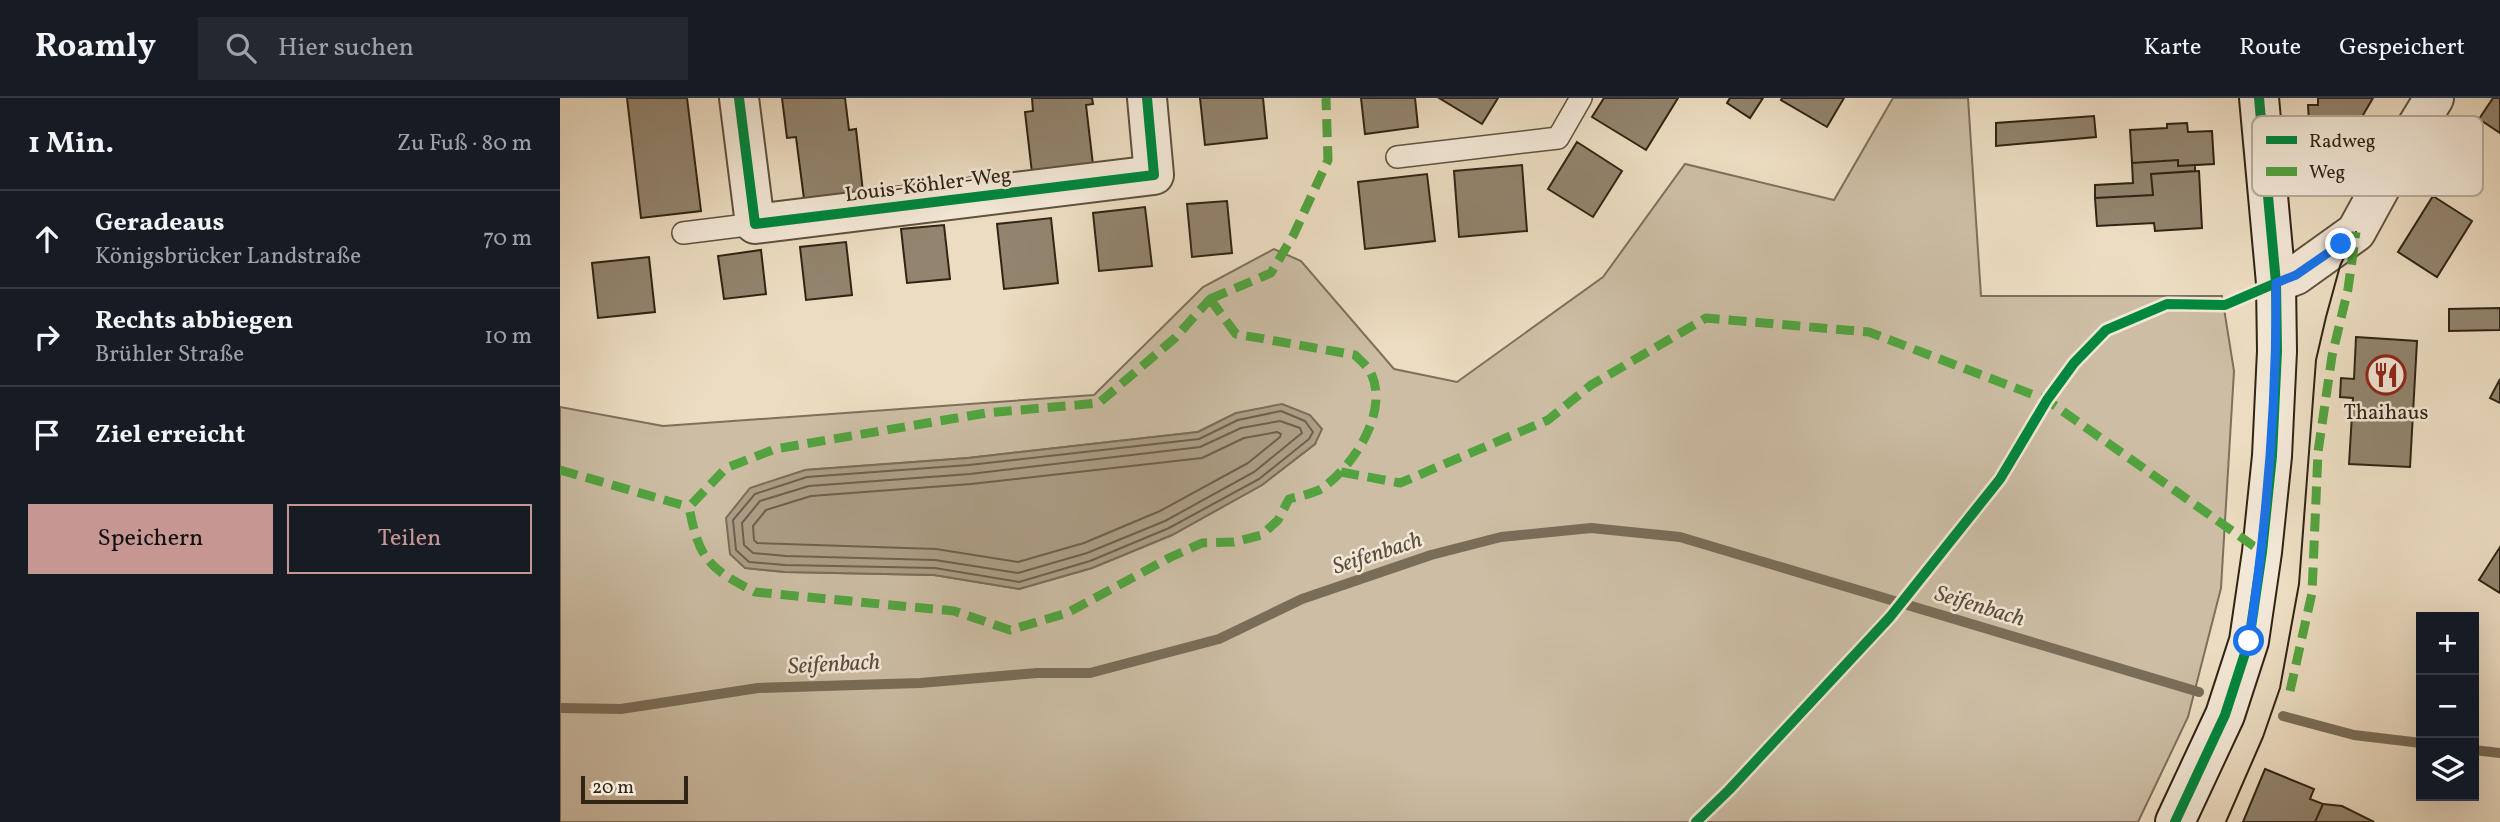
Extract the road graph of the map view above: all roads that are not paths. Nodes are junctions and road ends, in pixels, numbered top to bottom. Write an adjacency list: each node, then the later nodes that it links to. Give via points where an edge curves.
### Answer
1 (739, 98): 11 (street)
2 (1147, 98): 11 (street, Louis-Köhler-Weg, via 1154,176)
3 (1581, 98): 8 (lane, via 1558,138)
4 (2259, 98): 6 (street)
5 (2434, 98): 7 (street)
6 (2261, 116)
7 (2423, 116)
8 (1397, 157)
9 (2268, 196): 13 (street)
10 (2376, 196): 13 (street, via 2356,232 2296,275)
11 (755, 224): 12 (lane)
12 (683, 233)
13 (2276, 283): 14 (street, via 2272,456 2249,641 2225,715)
14 (2175, 822)

